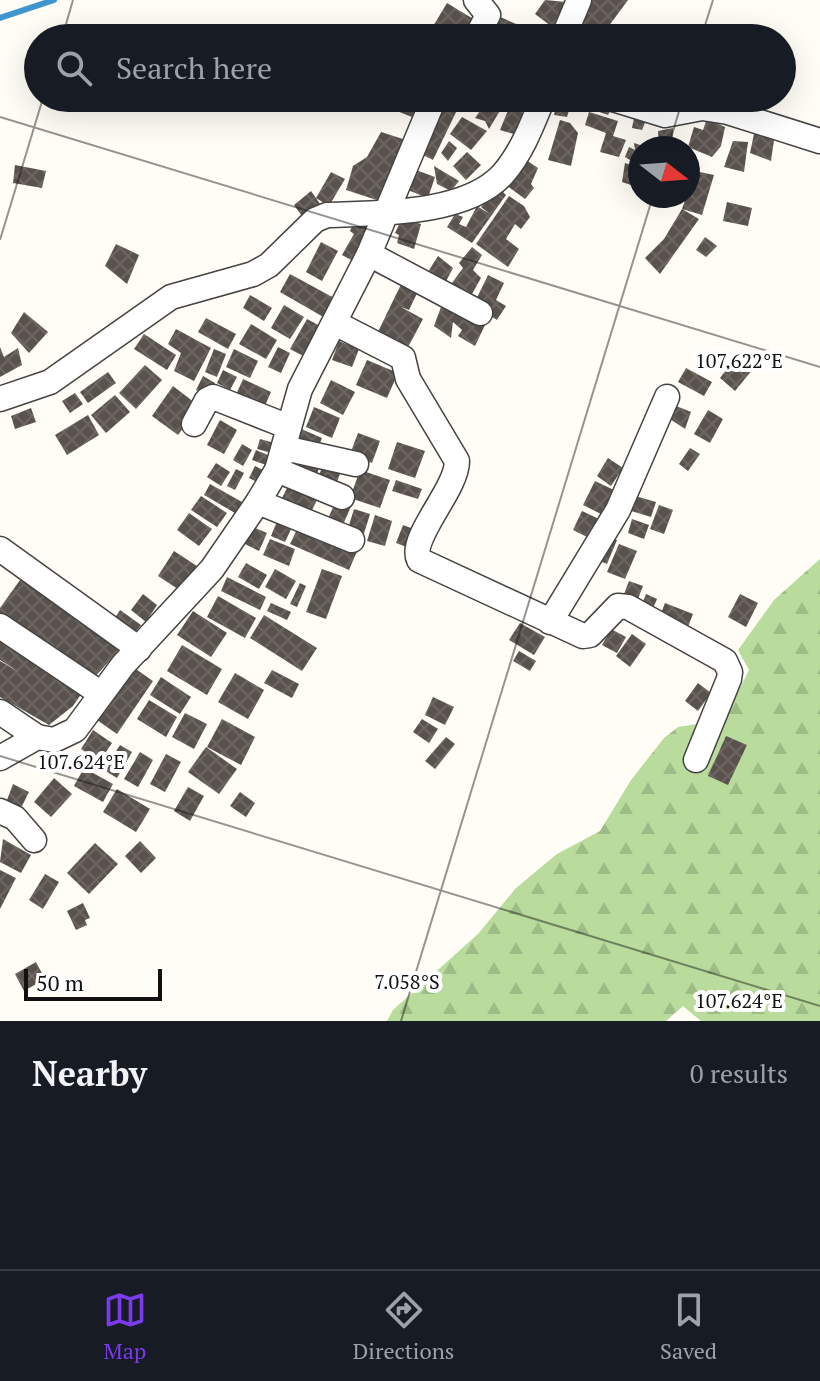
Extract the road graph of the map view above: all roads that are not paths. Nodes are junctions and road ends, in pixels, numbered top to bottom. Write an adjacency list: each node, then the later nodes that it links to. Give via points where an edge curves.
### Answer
1 (476, 0): 3 (street, via 488,15)
2 (579, 0): 4 (street)
3 (483, 24)
4 (569, 24)
5 (426, 112): 11 (street)
6 (537, 112): 11 (street, via 526,140 501,175 478,192 429,208)
7 (655, 112): 8 (street)
8 (681, 112)
9 (728, 112): 10 (street)
10 (820, 141)
11 (388, 213): 12 (street); 16 (street, via 315,220 269,265 171,297 50,382)
12 (369, 254): 13 (street); 14 (street)
13 (480, 313)
14 (335, 323): 18 (street, via 300,389); 24 (street, via 403,358 408,379 457,461 455,476 418,545 419,560)
15 (667, 397): 24 (street, via 618,510)
16 (0, 399)
17 (194, 424): 18 (street, via 213,397)
18 (283, 448): 19 (street); 20 (street); 21 (street)
19 (356, 464)
20 (342, 497)
21 (258, 502): 22 (street); 26 (street, via 212,569)
22 (352, 540)
23 (0, 549): 26 (street)
24 (550, 622): 31 (street, via 590,635 623,605 725,661 729,679)
25 (0, 626): 27 (street)
26 (139, 649): 27 (street)
27 (100, 693): 29 (street, via 67,737)
28 (0, 712): 29 (street)
29 (37, 737): 30 (street)
30 (0, 758)
31 (696, 760)
32 (0, 811): 33 (street, via 15,818)
33 (34, 840)

